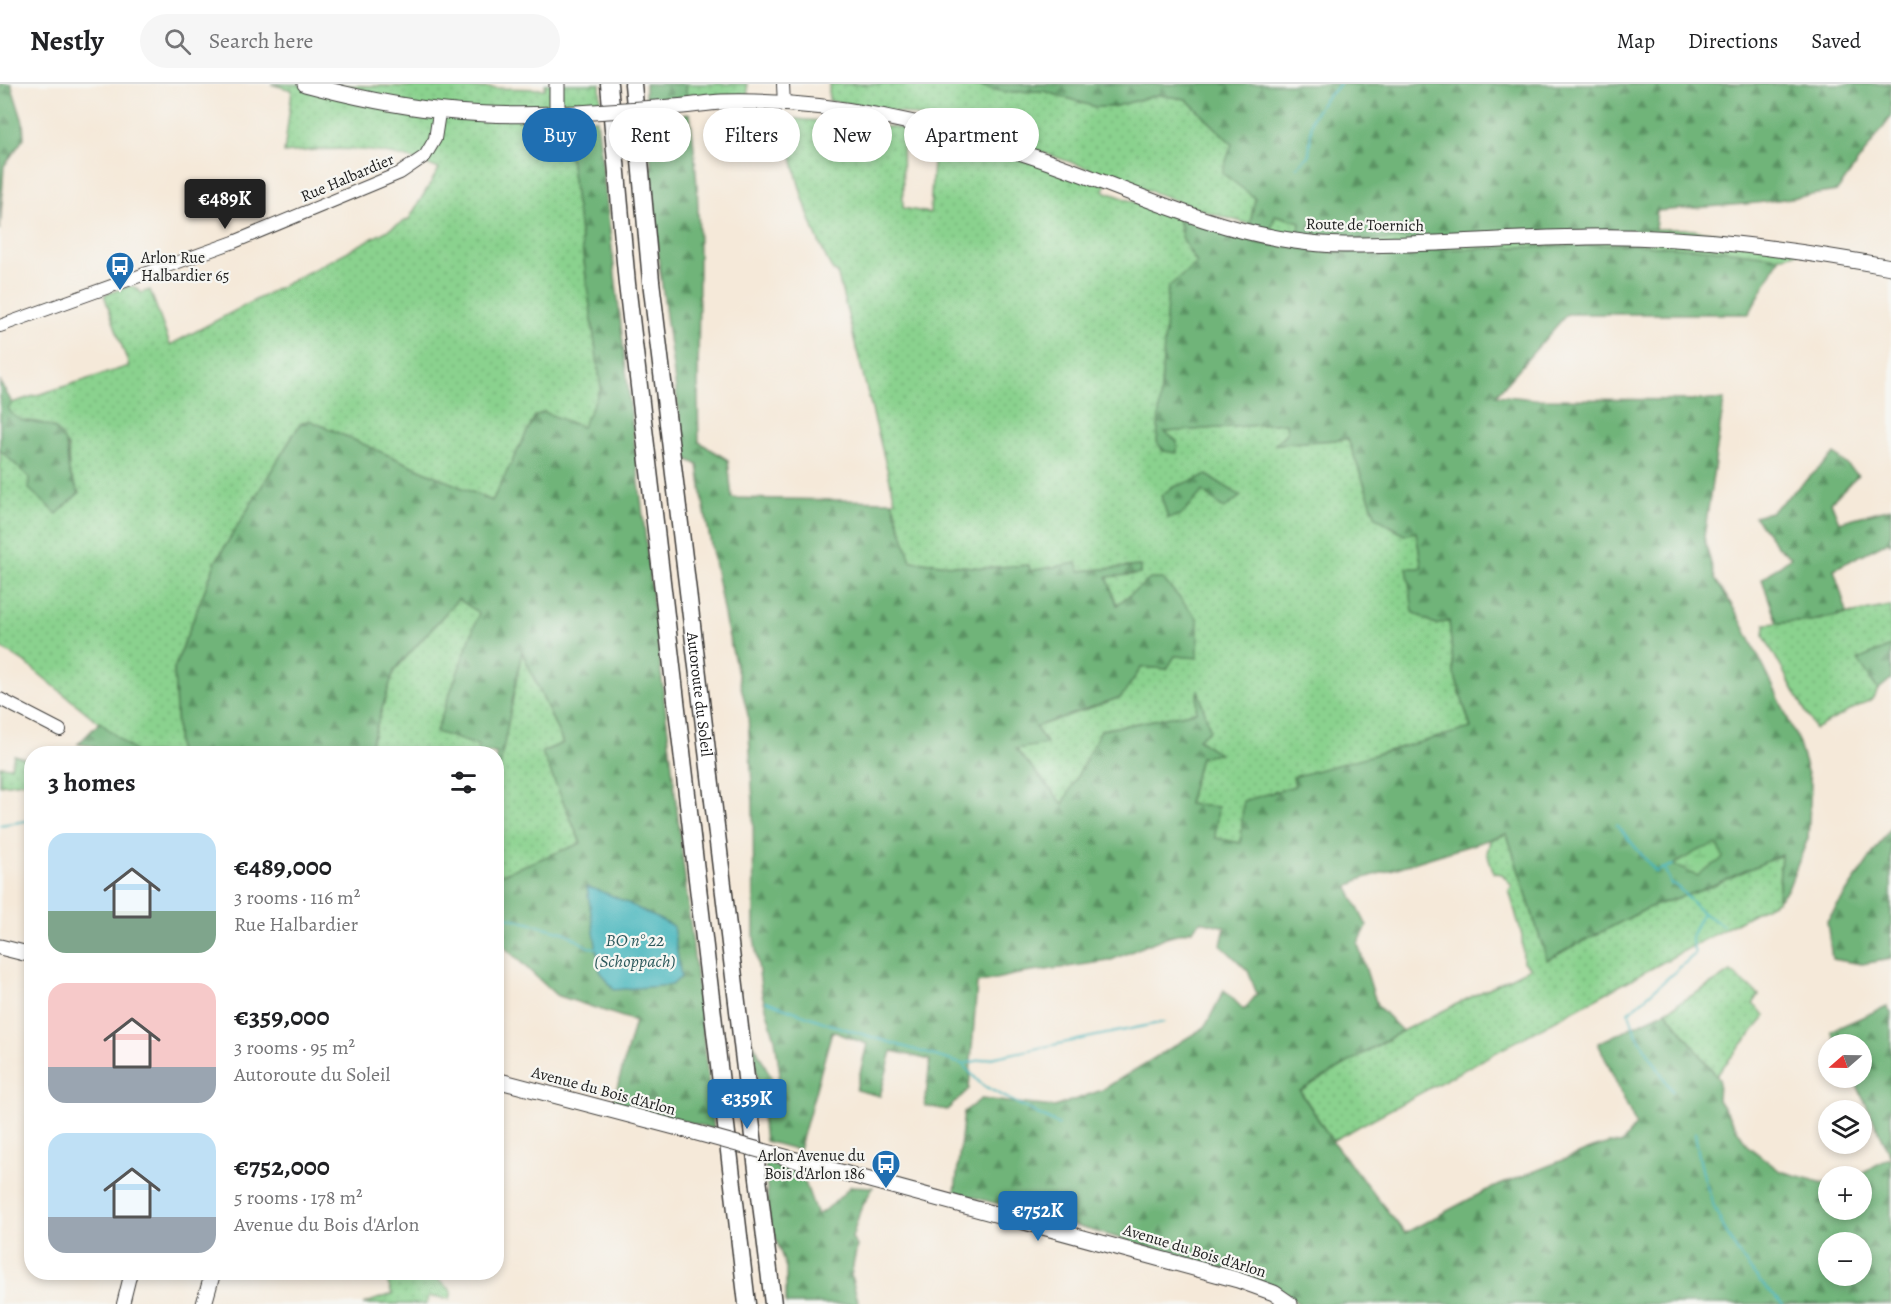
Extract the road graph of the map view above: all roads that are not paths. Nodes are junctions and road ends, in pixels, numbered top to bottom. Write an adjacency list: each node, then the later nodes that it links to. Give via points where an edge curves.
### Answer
1 (305, 84): 8 (main road, via 368,101)
2 (557, 84): 7 (main road)
3 (609, 84): 22 (highway, Autoroute du Soleil, via 628,295)
4 (633, 84): 23 (highway, Autoroute du Soleil, via 650,269)
5 (783, 84): 6 (street)
6 (784, 105): 9 (main road, Route de Toernich, bridge, via 722,102); 11 (main road, Route de Toernich, via 861,113 935,127 1029,155 1240,231 1299,242 1366,245 1655,238 1725,242)
7 (557, 108)
8 (439, 112): 10 (main road); 12 (street, Rue Halbardier, via 435,138 425,156 400,173 234,242)
9 (597, 112)
10 (522, 115)
11 (1891, 267)
12 (0, 326)
13 (0, 699): 14 (street)
14 (60, 730)
15 (1, 951): 16 (main road)
16 (24, 954)
17 (504, 1082): 24 (main road, Avenue du Bois d'Arlon, bridge, via 1228,1277 1274,1293)
18 (129, 1280): 20 (street)
19 (211, 1280): 21 (main road)
20 (123, 1304)
21 (204, 1304)
22 (747, 1304)
23 (772, 1304)
24 (1290, 1304)

